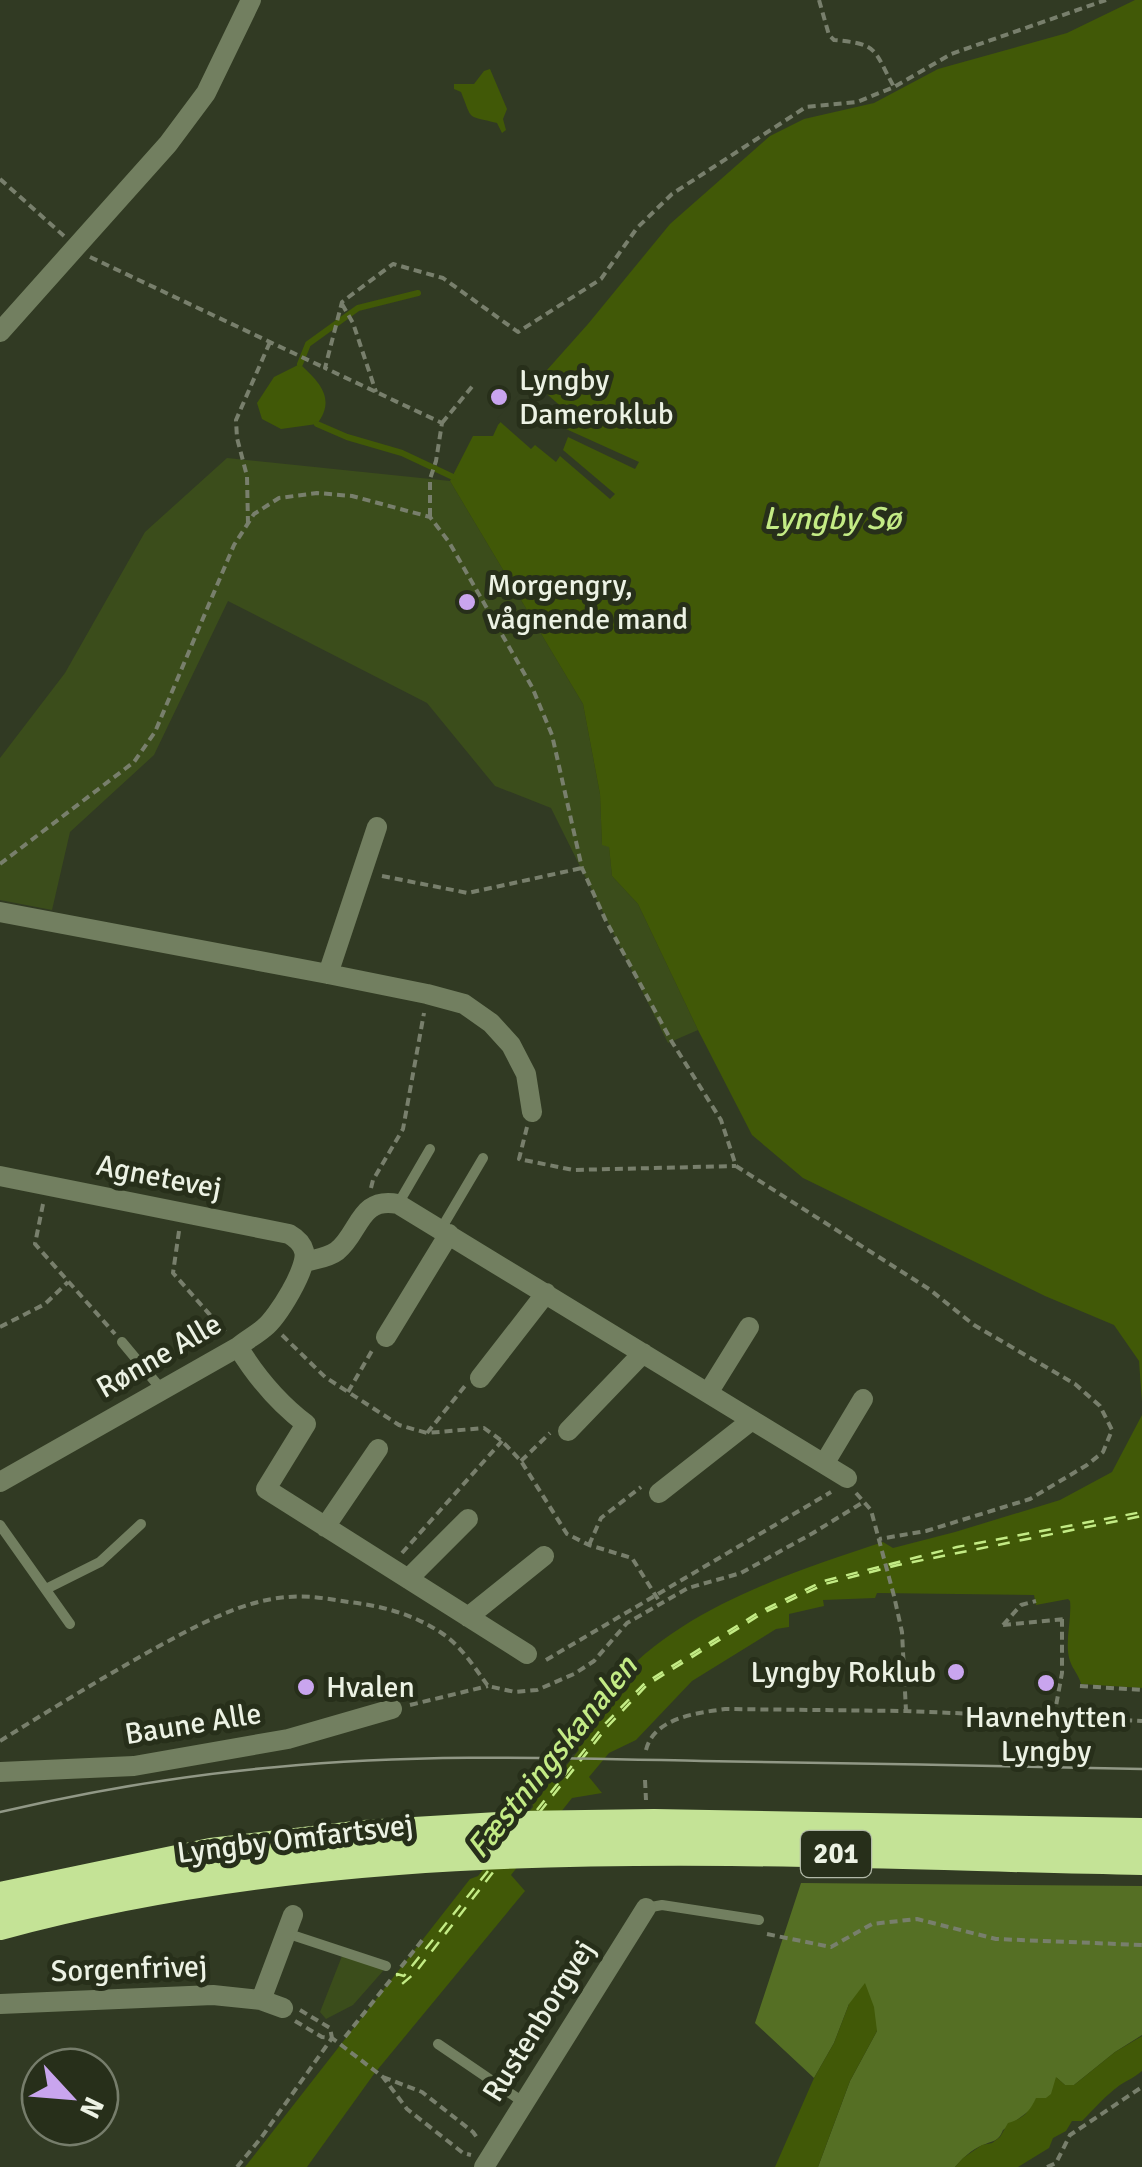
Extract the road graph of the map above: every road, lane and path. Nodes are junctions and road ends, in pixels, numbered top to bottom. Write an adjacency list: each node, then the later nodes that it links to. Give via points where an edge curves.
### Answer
1 (251, 0): 6 (street, via 206,92)
2 (819, 0): 4 (path, via 829,35 872,48)
3 (1106, 0): 4 (path, via 951,54)
4 (894, 87): 7 (path, via 857,102 806,106 672,194 637,228 601,279 518,332 443,278 393,264)
5 (0, 179): 6 (path)
6 (76, 246): 8 (street); 9 (path)
7 (342, 303): 10 (path); 12 (path)
8 (0, 332)
9 (270, 342): 10 (path); 15 (path, via 236,420)
10 (325, 368): 12 (path)
11 (475, 383): 13 (path)
12 (376, 392): 13 (path)
13 (442, 422): 14 (path)
14 (430, 517): 15 (path, via 316,493 279,498); 18 (path, via 532,687 552,735)
15 (248, 524): 17 (path, via 155,732 134,762)
16 (377, 827): 19 (street)
17 (0, 864)
18 (582, 868): 19 (path, via 468,893); 26 (path, via 672,1042 721,1120)
19 (362, 872): 21 (street)
20 (0, 912): 21 (street)
21 (328, 974): 22 (street)
22 (427, 994): 23 (street, via 464,1004 491,1022 526,1074); 30 (path, via 403,1129 372,1180)
23 (532, 1112): 26 (path, via 519,1159 574,1170)
24 (430, 1149): 29 (lane)
25 (483, 1158): 32 (lane)
26 (736, 1166): 63 (path, via 974,1325 1075,1384 1100,1406 1112,1430 1103,1452 1030,1499 926,1531)
27 (0, 1176): 28 (street, Agnetevej)
28 (47, 1185): 31 (street, Agnetevej); 34 (path, via 35,1244)
29 (398, 1204): 30 (street); 32 (street)
30 (368, 1208): 33 (street, via 340,1248 329,1255)
31 (182, 1212): 33 (street, Agnetevej, via 289,1234); 41 (path, via 173,1273)
32 (445, 1232): 35 (street); 39 (street)
33 (304, 1254): 36 (street, Rønne Alle)
34 (68, 1282): 37 (path, via 44,1304); 40 (path)
35 (546, 1294): 42 (street); 43 (street)
36 (269, 1323): 41 (street, Rønne Alle); 45 (path)
37 (0, 1327)
38 (749, 1327): 46 (street)
39 (386, 1338): 45 (path)
40 (122, 1342): 44 (lane)
41 (238, 1347): 44 (street, Rønne Alle); 62 (street, via 256,1377 306,1424 266,1489)
42 (642, 1353): 46 (street); 49 (street)
43 (480, 1378): 50 (path, via 464,1387)
44 (162, 1390): 56 (street, Rønne Alle)
45 (348, 1392): 50 (path, via 399,1426)
46 (708, 1393): 48 (street)
47 (863, 1398): 54 (street)
48 (752, 1420): 54 (street); 57 (street)
49 (568, 1432): 53 (path, via 556,1427)
50 (427, 1433): 51 (path, via 484,1428)
51 (502, 1441): 53 (path); 66 (path)
52 (378, 1450): 62 (street)
53 (521, 1461): 64 (path, via 566,1534)
54 (824, 1464): 55 (street)
55 (846, 1481): 58 (path); 69 (path)
56 (0, 1482)
57 (660, 1493): 64 (path, via 640,1487 601,1518)
58 (865, 1501): 63 (path); 71 (path, via 742,1573 688,1588)
59 (468, 1519): 67 (street)
60 (141, 1524): 68 (lane, via 100,1562)
61 (0, 1525): 68 (lane)
62 (326, 1527): 66 (street)
63 (878, 1537): 79 (path, via 902,1632)
64 (589, 1545): 69 (path, via 632,1558)
65 (544, 1556): 72 (street)
66 (389, 1567): 67 (street)
67 (408, 1579): 72 (street)
68 (46, 1589): 73 (lane)
69 (657, 1595): 71 (path); 74 (path, via 546,1660)
70 (1036, 1600): 80 (path, via 1021,1605 1004,1625 1064,1619)
71 (660, 1604): 75 (path, via 628,1622 574,1674 537,1690)
72 (468, 1617): 74 (street)
73 (70, 1624)
74 (527, 1654)
75 (488, 1686): 78 (path); 82 (path, via 445,1634 398,1611 285,1597 192,1628)
76 (1080, 1686): 77 (path)
77 (1142, 1690)
78 (392, 1710): 84 (street, Baune Alle, via 288,1739 134,1766)
79 (906, 1711): 80 (path); 83 (path, via 725,1709 656,1729)
80 (1054, 1717): 81 (path)
81 (1142, 1721)
82 (0, 1741)
83 (646, 1750)
84 (0, 1772)
85 (645, 1780): 86 (path)
86 (646, 1805)
87 (1142, 1833): 89 (highway, Lyngby Omfartsvej / 201, via 516,1826 211,1853)
88 (1142, 1860): 92 (highway, Lyngby Omfartsvej / 201, via 493,1854 209,1881)
89 (0, 1897)
90 (646, 1908): 93 (lane, via 662,1905); 105 (street, Rustenborgvej)
91 (289, 1924): 96 (lane); 97 (street)
92 (0, 1925)
93 (758, 1926): 95 (path, via 831,1947 872,1924 917,1919 996,1938)
94 (424, 1938): 100 (path)
95 (1142, 1945)
96 (386, 1966)
97 (260, 2000): 98 (street, Sorgenfrivej, via 214,1995); 99 (street, Sorgenfrivej)
98 (0, 2004)
99 (283, 2008): 101 (path, via 287,2017); 101 (path, via 291,2005 323,2022)
100 (345, 2037)
101 (332, 2038): 103 (path); 107 (path)
102 (438, 2044): 105 (lane)
103 (383, 2077): 106 (path, via 407,2109); 106 (path, via 422,2092 474,2132)
104 (1142, 2086): 108 (path, via 1070,2136)
105 (523, 2102): 106 (street, Rustenborgvej)
106 (486, 2163)
107 (238, 2167)
108 (1047, 2167)

